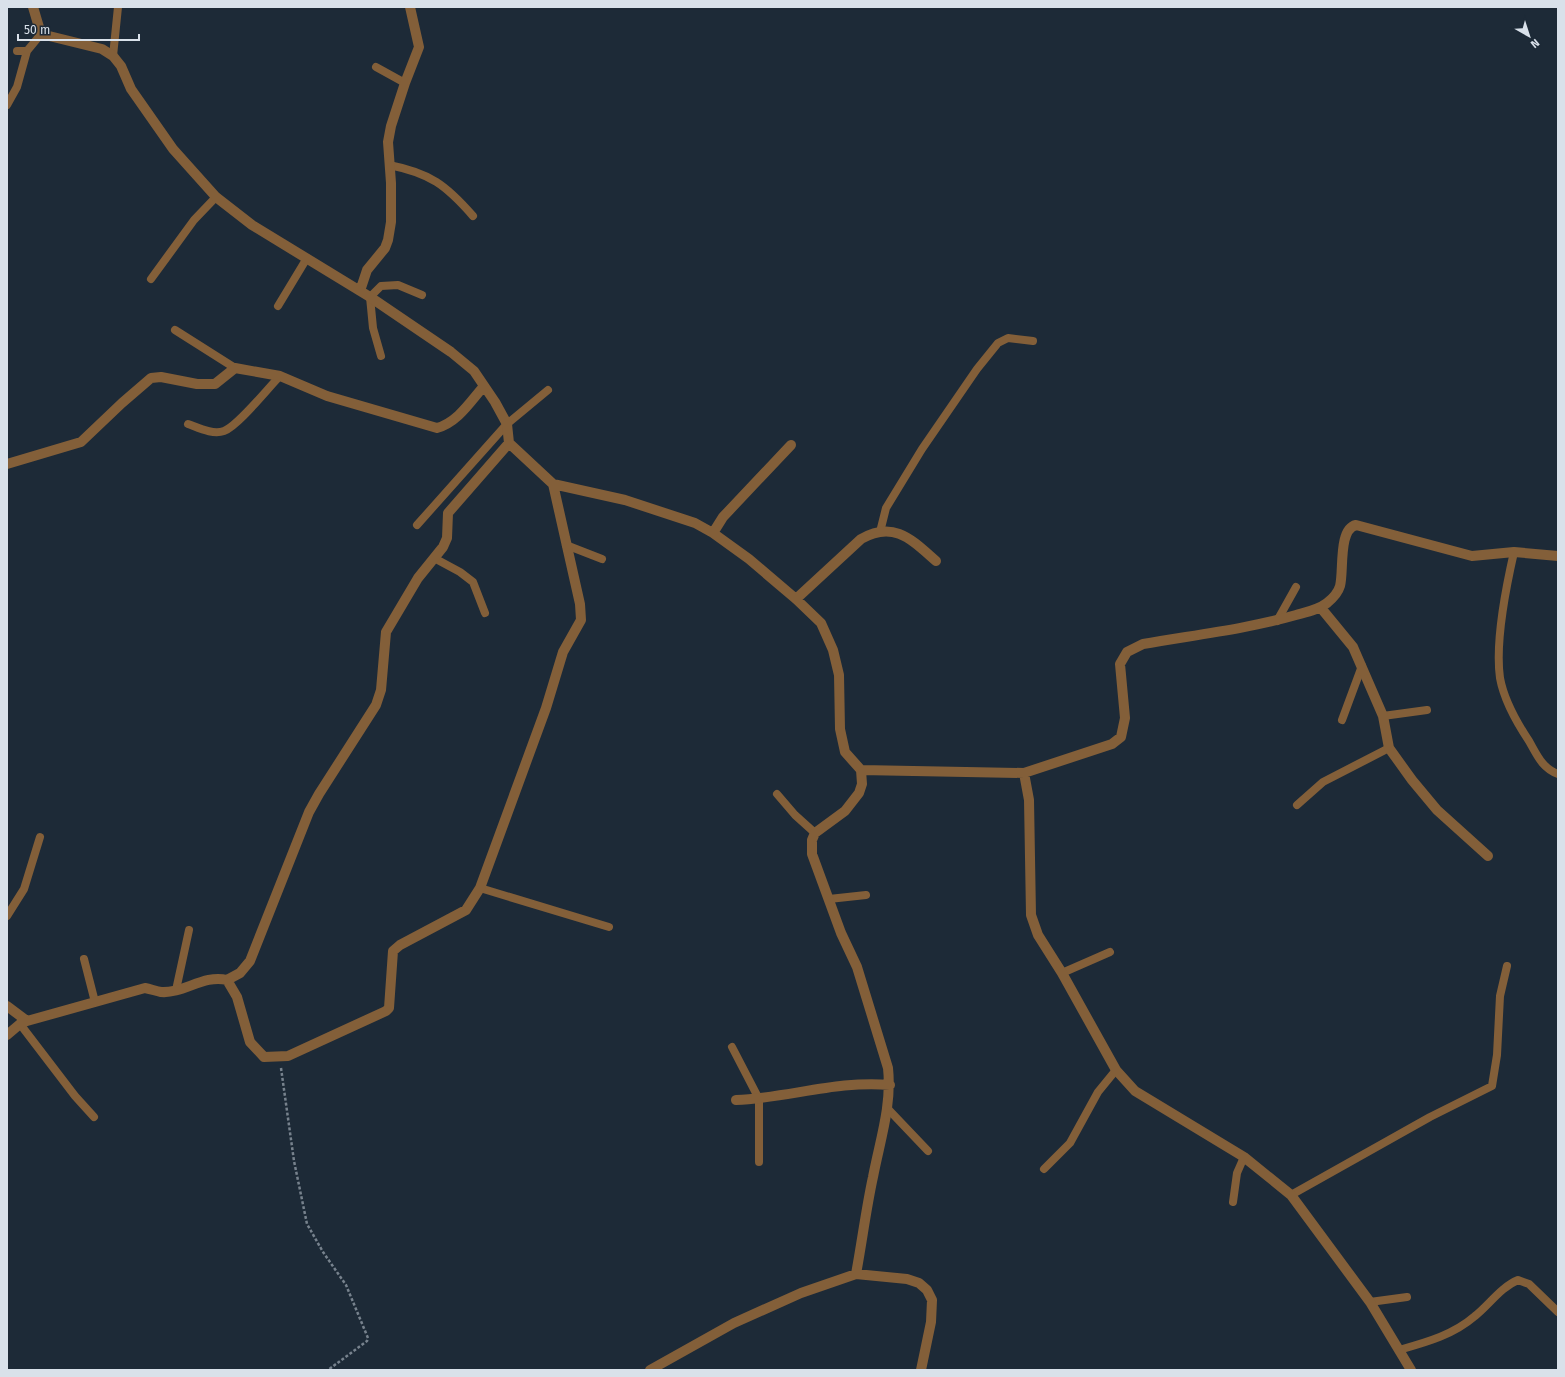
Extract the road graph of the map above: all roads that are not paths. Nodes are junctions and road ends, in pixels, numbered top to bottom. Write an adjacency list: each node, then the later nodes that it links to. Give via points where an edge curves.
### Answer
1 (33, 7): 4 (street)
2 (118, 7): 7 (lane)
3 (410, 7): 9 (street, via 419,47)
4 (41, 34): 6 (lane); 7 (street, via 102,49)
5 (17, 51): 6 (lane)
6 (27, 51): 10 (lane, via 17,87)
7 (113, 56): 12 (street, via 121,66 131,89 173,149)
8 (376, 67): 9 (lane)
9 (405, 83): 11 (street, via 391,126 388,142)
10 (7, 105)
11 (389, 165): 13 (lane, via 410,169 437,181 451,191); 16 (street, via 392,183 388,240 385,248 367,270)
12 (216, 197): 14 (street, via 252,225); 15 (lane, via 194,220)
13 (473, 216)
14 (307, 258): 16 (street); 19 (lane)
15 (151, 279)
16 (360, 291): 18 (street)
17 (422, 295): 18 (lane, via 398,285 381,286)
18 (370, 296): 22 (lane, via 373,328); 25 (street, via 451,352 474,371)
19 (278, 306)
20 (175, 330): 23 (lane)
21 (1033, 341): 35 (lane, via 1008,338 998,343 977,369 922,449 886,508)
22 (381, 356)
23 (235, 368): 24 (street); 31 (street, via 215,384 151,378 81,442)
24 (280, 376): 25 (street, via 327,396 437,428 454,420); 27 (lane, via 241,419 224,431 207,431)
25 (484, 386): 28 (street)
26 (548, 390): 28 (lane)
27 (188, 424)
28 (507, 424): 29 (street); 33 (lane)
29 (508, 443): 32 (street); 39 (street, via 448,513 447,538 443,548)
30 (791, 446): 34 (street, via 723,517)
31 (7, 464)
32 (553, 484): 34 (street, via 645,506); 36 (street)
33 (417, 524)
34 (713, 532): 43 (street)
35 (880, 532): 41 (street, via 902,534); 43 (street, via 874,532 861,539)
36 (566, 545): 40 (lane); 60 (street, via 580,604 581,620 563,652 546,708)
37 (1514, 552): 38 (street); 44 (street, via 1472,556 1352,526 1344,541 1340,587); 54 (lane, via 1506,587 1498,658 1500,679 1508,703 1540,762 1551,772)
38 (1558, 556)
39 (434, 558): 45 (lane, via 460,572 472,582); 70 (street, via 418,578 386,632 381,690 376,705 309,812 250,961 240,973)
40 (602, 559)
41 (936, 561)
42 (1296, 587): 46 (lane)
43 (796, 599): 52 (street, via 821,622 833,650 839,674 840,729 845,752 852,763)
44 (1321, 608): 46 (street); 47 (street, via 1353,647)
45 (486, 613)
46 (1277, 621): 53 (street, via 1143,644 1127,652 1120,664 1124,718 1121,737 1112,744)
47 (1362, 666): 49 (street); 50 (lane)
48 (1427, 710): 49 (lane)
49 (1383, 716): 51 (street)
50 (1342, 720)
51 (1389, 748): 56 (lane, via 1323,782); 59 (street, via 1437,810)
52 (861, 770): 53 (street); 57 (street, via 862,784 859,792 845,811)
53 (1024, 773): 69 (street, via 1029,800 1031,915 1038,935)
54 (1558, 774)
55 (777, 794): 57 (lane)
56 (1297, 805)
57 (815, 833): 62 (street, via 812,854)
58 (40, 838): 63 (lane, via 24,889)
59 (1488, 856)
60 (480, 888): 64 (lane); 70 (street, via 466,910 393,951 389,1008 386,1011 288,1056 264,1057 250,1042 237,997)
61 (866, 895): 62 (lane)
62 (830, 899): 78 (street, via 841,933 857,967 888,1068)
63 (7, 916)
64 (609, 927)
65 (189, 930): 71 (lane)
66 (1110, 952): 69 (lane)
67 (84, 959): 72 (lane)
68 (1508, 966): 87 (lane, via 1500,996 1497,1054 1492,1086 1430,1117)
69 (1062, 973): 77 (street)
70 (227, 980): 71 (street, via 212,979)
71 (176, 990): 72 (street, via 161,992 145,988)
72 (95, 1002): 74 (street)
73 (7, 1006): 74 (street)
74 (23, 1022): 75 (street); 82 (lane, via 75,1096)
75 (7, 1035)
76 (732, 1046): 79 (lane)
77 (1116, 1070): 84 (street, via 1135,1091); 86 (lane, via 1098,1092 1070,1143)
78 (890, 1085): 79 (street, via 870,1083 840,1086); 81 (street)
79 (759, 1099): 80 (street); 85 (lane)
80 (736, 1100)
81 (888, 1108): 83 (lane); 89 (street)
82 (94, 1117)
83 (928, 1151)
84 (1244, 1157): 87 (street); 88 (lane, via 1237,1173)
85 (759, 1162)
86 (1044, 1169)
87 (1291, 1195): 91 (street)
88 (1233, 1202)
89 (856, 1274): 94 (street, via 801,1293 734,1323); 95 (street, via 907,1279 919,1283 927,1290 932,1300 931,1322)
90 (1407, 1297): 91 (lane)
91 (1370, 1302): 93 (street)
92 (1558, 1312): 93 (lane, via 1529,1284 1518,1280 1507,1286 1474,1317 1449,1334)
93 (1399, 1350): 96 (street)
94 (650, 1370)
95 (921, 1370)
96 (1411, 1370)

